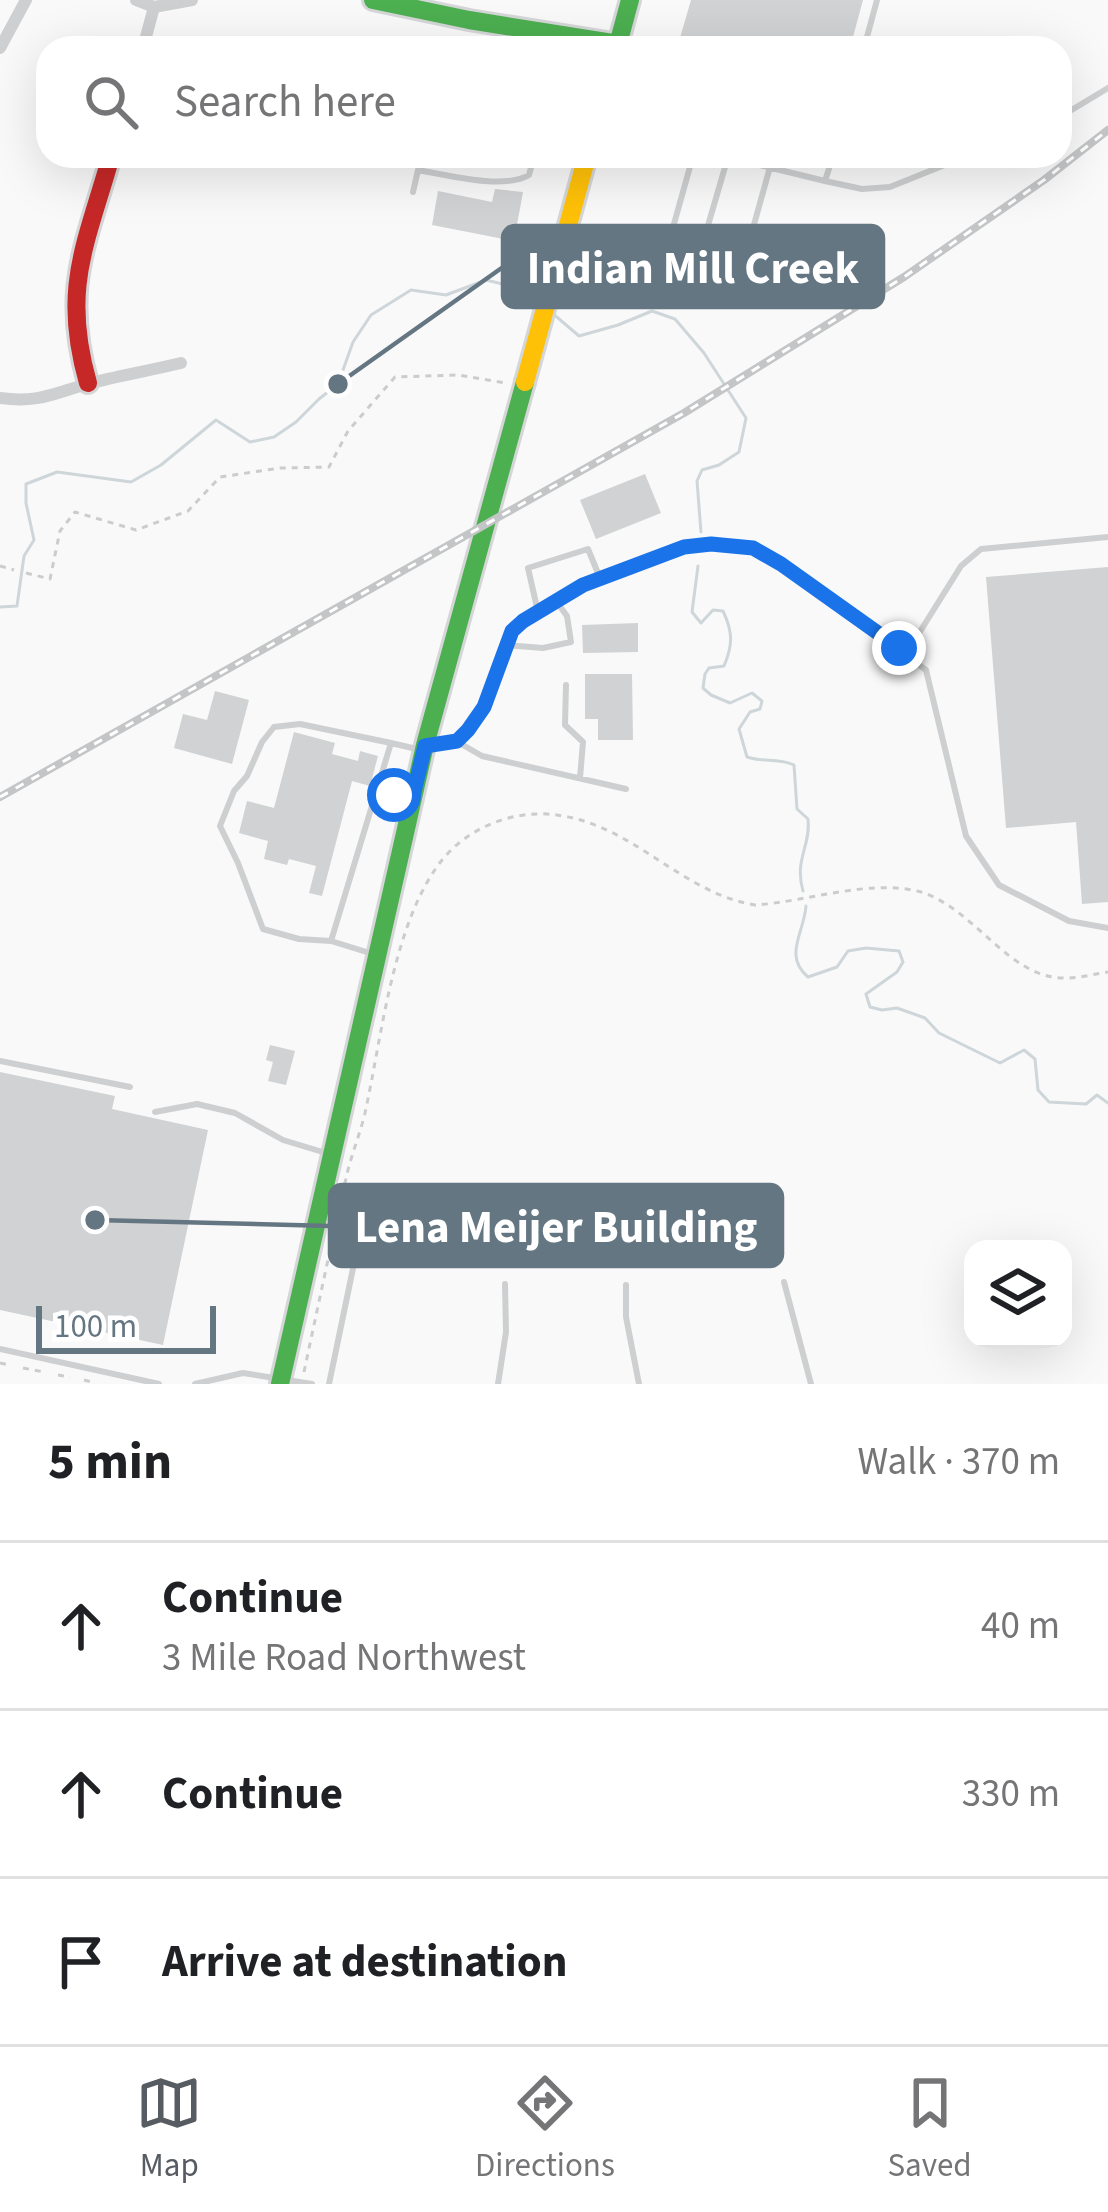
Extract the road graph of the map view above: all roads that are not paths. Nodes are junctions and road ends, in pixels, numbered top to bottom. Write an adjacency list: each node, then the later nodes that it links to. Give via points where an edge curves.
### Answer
1 (26, 0): 12 (street)
2 (136, 0): 7 (street)
3 (192, 0): 7 (street)
4 (374, 0): 9 (main road)
5 (630, 0): 10 (main road)
6 (877, 0): 11 (lane)
7 (154, 7): 8 (street)
8 (146, 36)
9 (561, 36)
10 (621, 36)
11 (868, 36)
12 (0, 48)
13 (1108, 88): 14 (lane)
14 (1072, 110)
15 (108, 168): 28 (main road, via 77,276 78,349)
16 (531, 168): 25 (lane, via 518,181 418,170)
17 (584, 168): 39 (main road)
18 (690, 168): 26 (lane, via 665,256)
19 (722, 168): 26 (lane)
20 (770, 168): 26 (lane, via 740,275)
21 (774, 168): 24 (lane)
22 (829, 168): 24 (lane)
23 (938, 168): 24 (lane, via 890,188)
24 (825, 181)
25 (413, 192)
26 (697, 264)
27 (181, 363): 28 (street)
28 (88, 383): 29 (street, via 53,397)
29 (0, 398)
30 (1108, 537): 35 (lane, via 981,549 961,566)
31 (600, 578): 32 (lane); 33 (lane, via 588,549 528,568); 35 (lane, via 684,547 753,548)
32 (556, 601): 33 (lane); 34 (lane, via 571,642)
33 (538, 612): 34 (lane)
34 (506, 645): 37 (lane, via 484,707)
35 (906, 654): 44 (lane, via 926,670 966,836 999,885 1069,922)
36 (566, 685): 40 (lane, via 565,725 583,742)
37 (457, 741): 39 (lane); 40 (lane, via 482,756)
38 (392, 743): 39 (lane); 42 (lane); 45 (lane, via 300,724 274,728 220,826 263,929)
39 (424, 748): 43 (main road)
40 (580, 778): 41 (lane)
41 (626, 788)
42 (378, 790): 43 (lane); 45 (lane)
43 (412, 800): 46 (main road)
44 (1108, 928)
45 (331, 941): 46 (lane)
46 (376, 955): 50 (main road)
47 (0, 1061): 48 (lane)
48 (130, 1087)
49 (155, 1112): 50 (lane, via 197,1104 235,1113 283,1140)
50 (332, 1154): 56 (main road)
51 (356, 1253): 60 (lane)
52 (784, 1282): 63 (lane)
53 (505, 1284): 61 (lane)
54 (626, 1285): 62 (lane)
55 (0, 1349): 57 (lane)
56 (280, 1381): 58 (lane, via 233,1373); 59 (lane)
57 (159, 1384)
58 (196, 1384)
59 (312, 1384)
60 (329, 1384)
61 (498, 1384)
62 (639, 1384)
63 (811, 1384)

